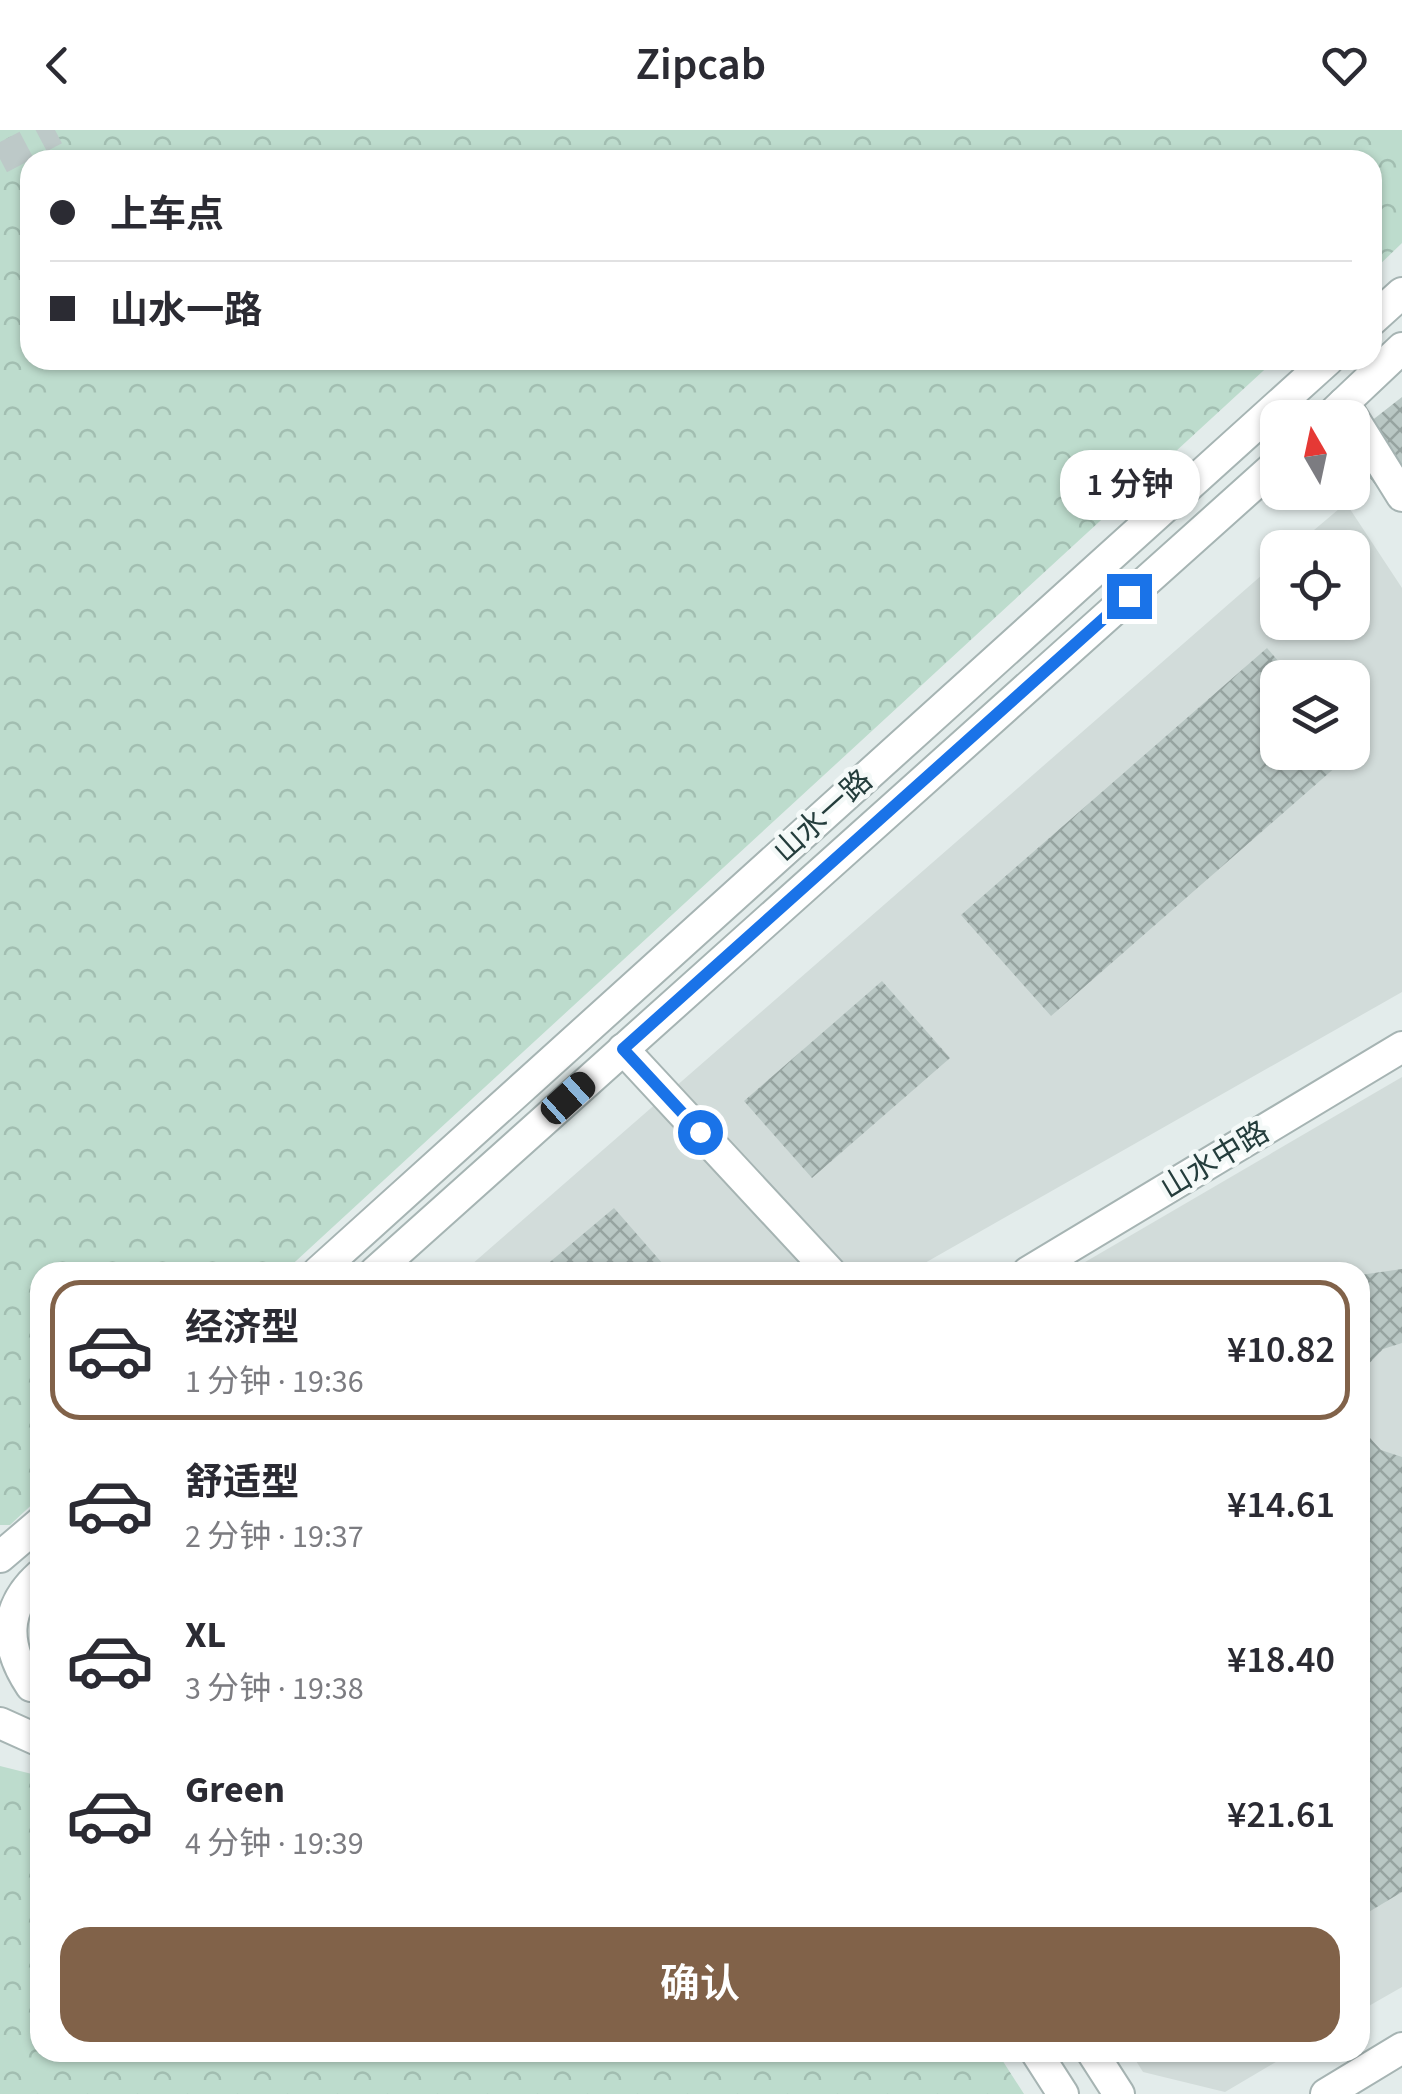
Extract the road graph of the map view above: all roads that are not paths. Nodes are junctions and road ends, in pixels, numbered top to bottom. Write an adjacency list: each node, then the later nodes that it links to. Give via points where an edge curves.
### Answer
1 (1402, 293): 2 (street)
2 (1382, 311)
3 (1402, 348): 4 (street)
4 (1382, 367)
5 (1317, 370): 13 (street, 山水一路)
6 (1379, 370): 7 (street)
7 (1347, 400)
8 (1370, 454): 10 (street)
9 (1260, 479): 12 (street, 山水一路)
10 (1402, 496)
11 (1402, 1047): 16 (street, 山水中路)
12 (623, 1049): 14 (street, 山水一路); 15 (street)
13 (329, 1262)
14 (386, 1262)
15 (821, 1262)
16 (1045, 1262)
17 (30, 1532): 18 (street)
18 (0, 1557)
19 (30, 1588): 21 (street, via 12,1610 9,1637 15,1662)
20 (0, 1667): 22 (street)
21 (30, 1681)
22 (30, 1684)
23 (0, 1722): 24 (street)
24 (30, 1736)
25 (1402, 2048): 30 (street)
26 (1042, 2062): 28 (street)
27 (1098, 2062): 29 (street)
28 (1063, 2094)
29 (1119, 2094)
30 (1326, 2094)

